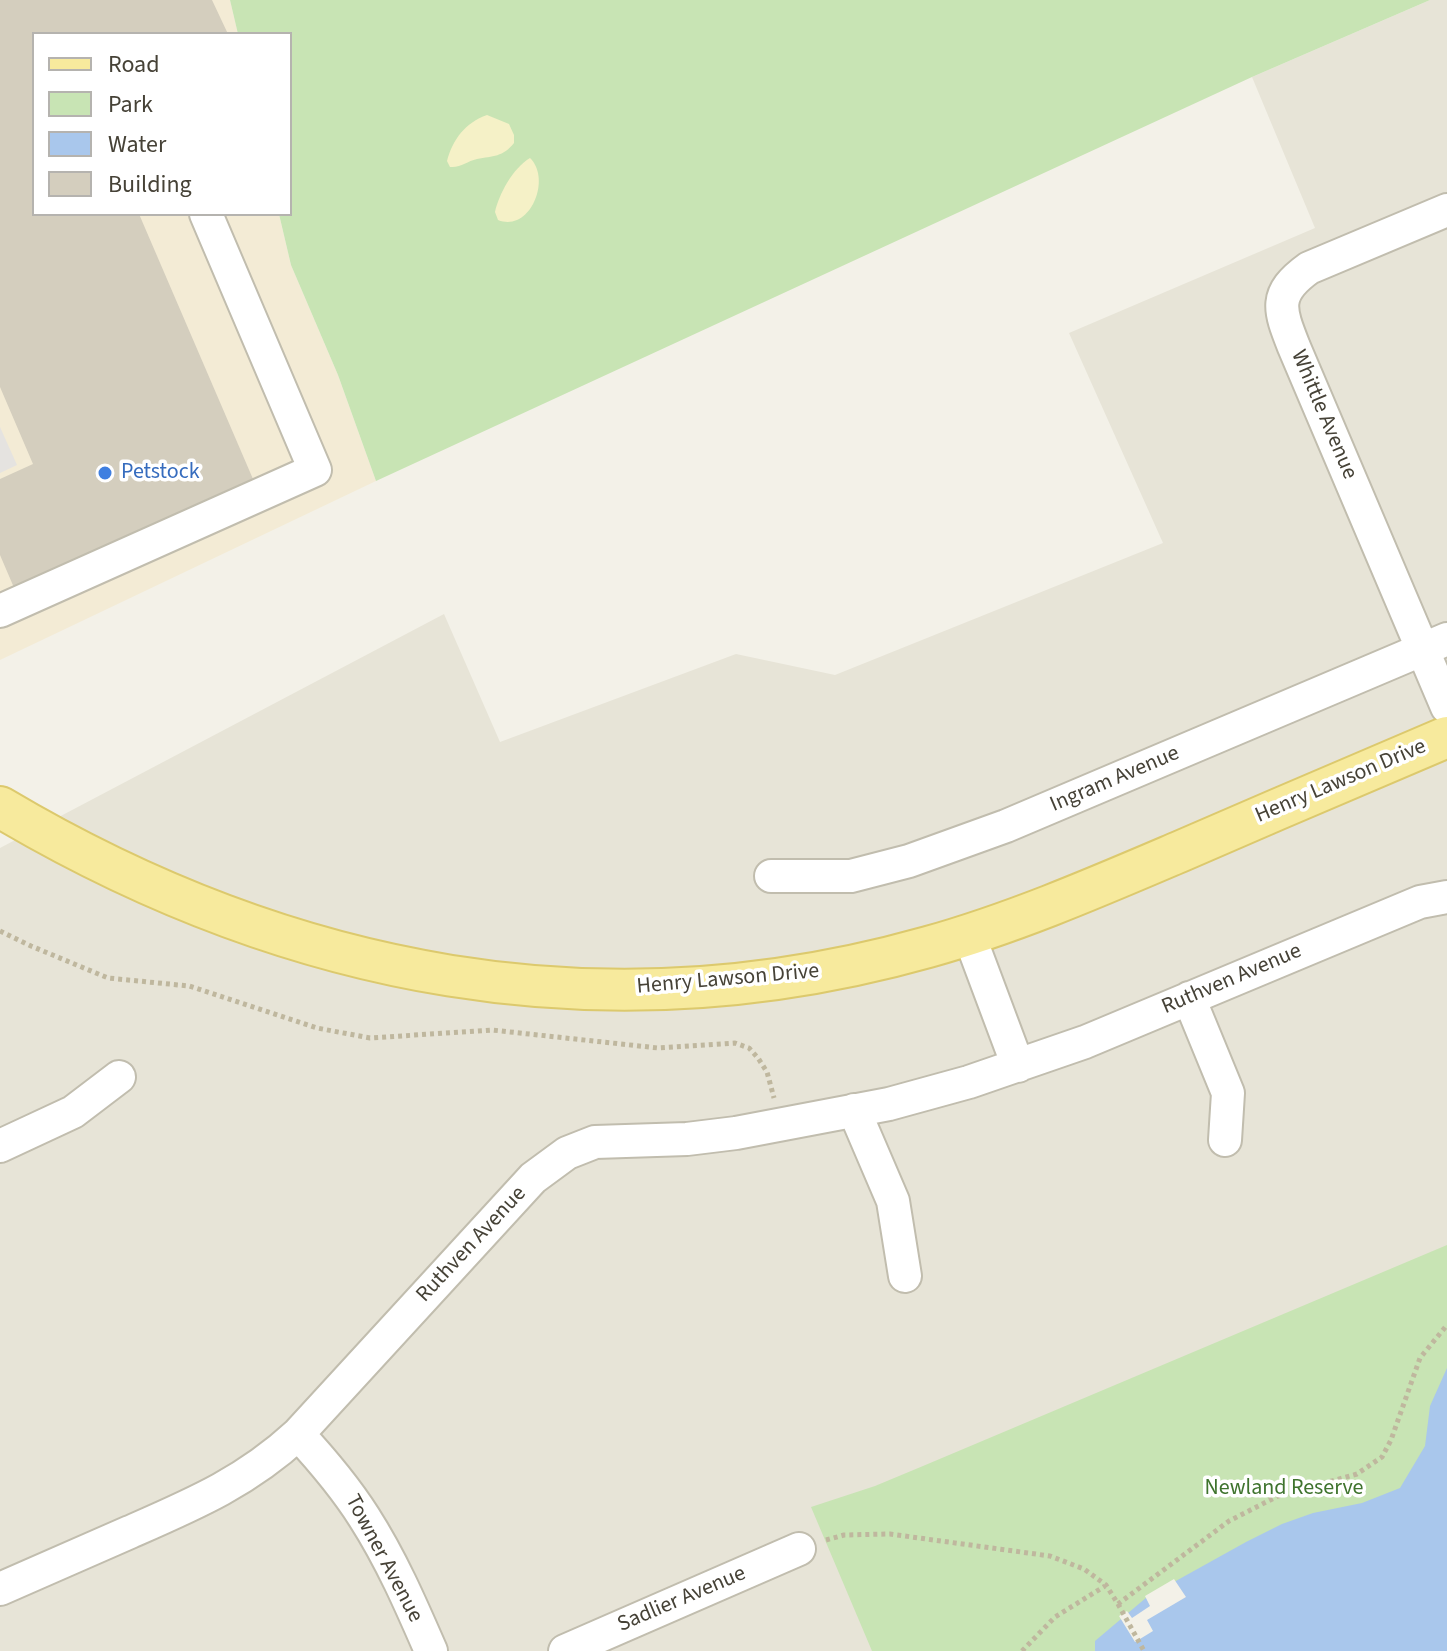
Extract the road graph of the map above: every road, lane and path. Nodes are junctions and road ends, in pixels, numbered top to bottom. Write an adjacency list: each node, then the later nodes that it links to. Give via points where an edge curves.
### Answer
1 (1447, 210): 4 (street, Whittle Avenue, via 1309,268 1293,279 1281,306 1294,347)
2 (207, 216): 3 (street, via 315,470)
3 (0, 611)
4 (1434, 644): 5 (street, Whittle Avenue); 8 (street, Ingram Avenue, via 1006,826 909,861 851,876)
5 (1447, 707)
6 (1447, 737): 11 (main road, Henry Lawson Drive, via 1097,887)
7 (0, 807): 11 (main road, Henry Lawson Drive, via 121,870 244,923 380,964 491,983 594,990 768,981 853,967)
8 (771, 876)
9 (1447, 897): 12 (street, Ruthven Avenue, via 1420,902)
10 (0, 931): 16 (path, via 108,978 189,986 354,1037 492,1030 658,1048 735,1043 749,1048 767,1072)
11 (969, 935): 13 (street)
12 (1189, 998): 13 (street, Ruthven Avenue); 17 (street, via 1228,1093)
13 (1018, 1066): 15 (street, Ruthven Avenue)
14 (119, 1077): 18 (street, via 73,1112)
15 (854, 1110): 16 (street, Ruthven Avenue); 19 (street, via 893,1201)
16 (780, 1125): 21 (street, Ruthven Avenue, via 687,1139 608,1140 567,1153 533,1178)
17 (1225, 1140)
18 (0, 1146)
19 (905, 1276)
20 (1447, 1325): 25 (path, via 1420,1358 1382,1457 1357,1474 1278,1496 1229,1521)
21 (298, 1434): 24 (street, Ruthven Avenue, via 229,1487); 26 (street, Towner Avenue, via 365,1517)
22 (799, 1549): 23 (path, via 844,1535 890,1534 1050,1556 1084,1569); 27 (street, Sadlier Avenue)
23 (1106, 1585): 25 (path); 28 (path, via 1055,1617)
24 (0, 1589)
25 (1118, 1604): 29 (path)
26 (431, 1651)
27 (565, 1651)
28 (1022, 1651)
29 (1144, 1651)

